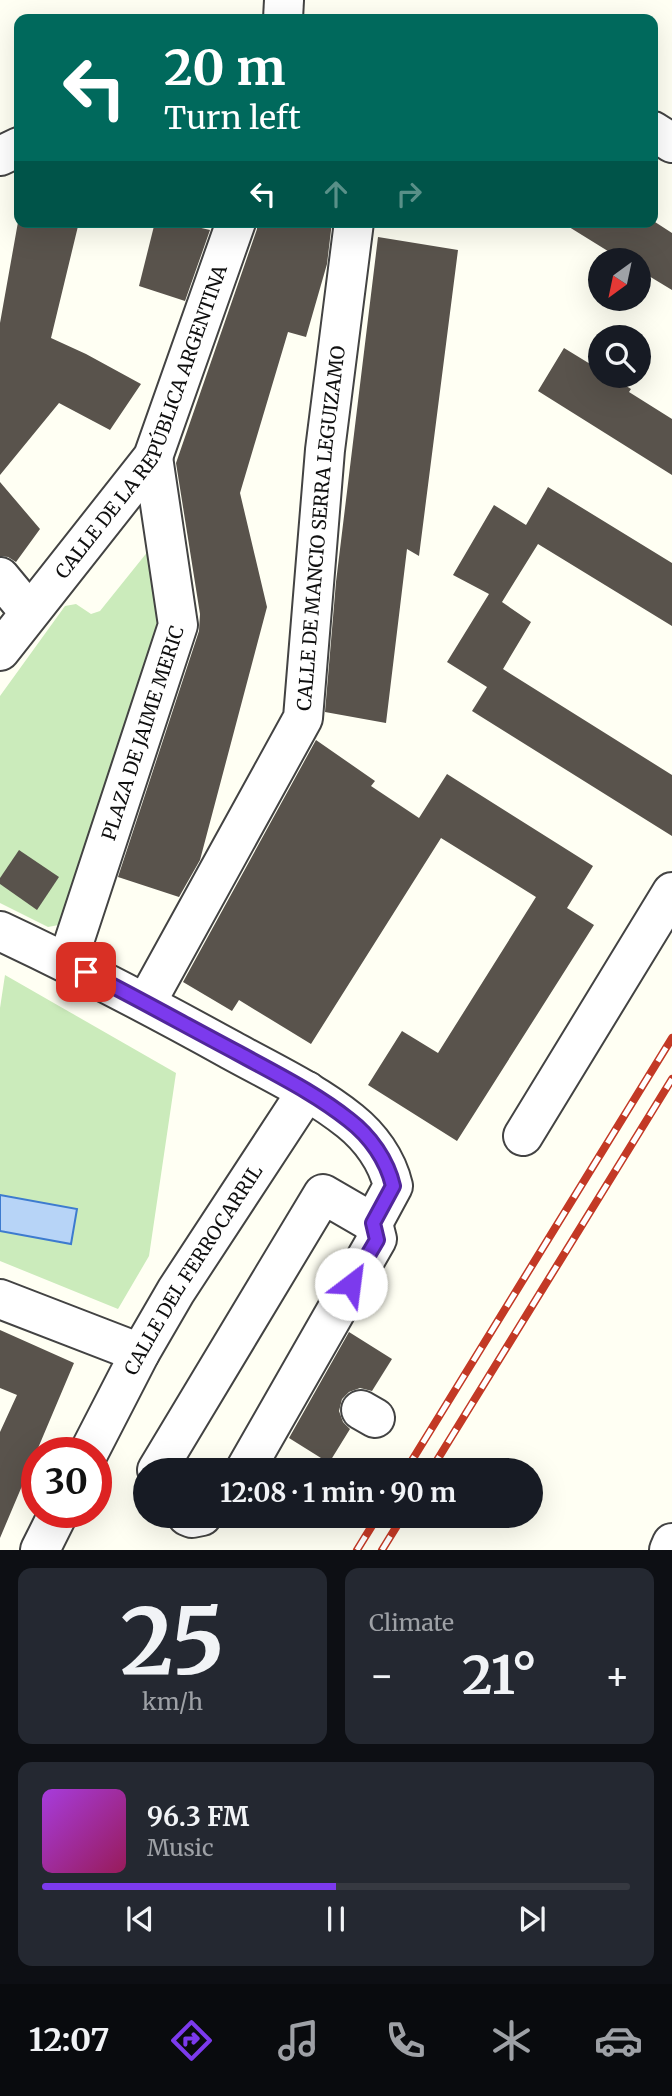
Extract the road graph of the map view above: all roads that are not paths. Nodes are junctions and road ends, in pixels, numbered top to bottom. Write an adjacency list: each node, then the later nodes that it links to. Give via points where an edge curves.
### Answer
1 (234, 228): 3 (street, CALLE DE LA REPÚBLICA ARGENTINA)
2 (353, 228): 10 (street, CALLE DE MANCIO SERRA LEGUIZAMO, via 325,450 303,718)
3 (153, 457): 5 (street, CALLE DE LA REPÚBLICA ARGENTINA); 9 (street, PLAZA DE JAIME MERIC, via 178,625)
4 (0, 578): 5 (street)
5 (29, 612): 6 (street)
6 (0, 650)
7 (672, 892): 12 (street)
8 (0, 931): 9 (street)
9 (67, 963): 10 (street)
10 (146, 1003): 11 (street)
11 (307, 1091): 13 (street, via 364,1134 390,1171 393,1186); 15 (street, CALLE DEL FERROCARRIL)
12 (523, 1136)
13 (373, 1223): 17 (street, via 323,1194); 18 (street, via 377,1240)
14 (0, 1299): 15 (street)
15 (140, 1353): 16 (street, CALLE DEL FERROCARRIL)
16 (97, 1437)
17 (164, 1458)
18 (252, 1458)
19 (52, 1528): 21 (street)
20 (672, 1543): 22 (street)
21 (40, 1550)
22 (669, 1550)

